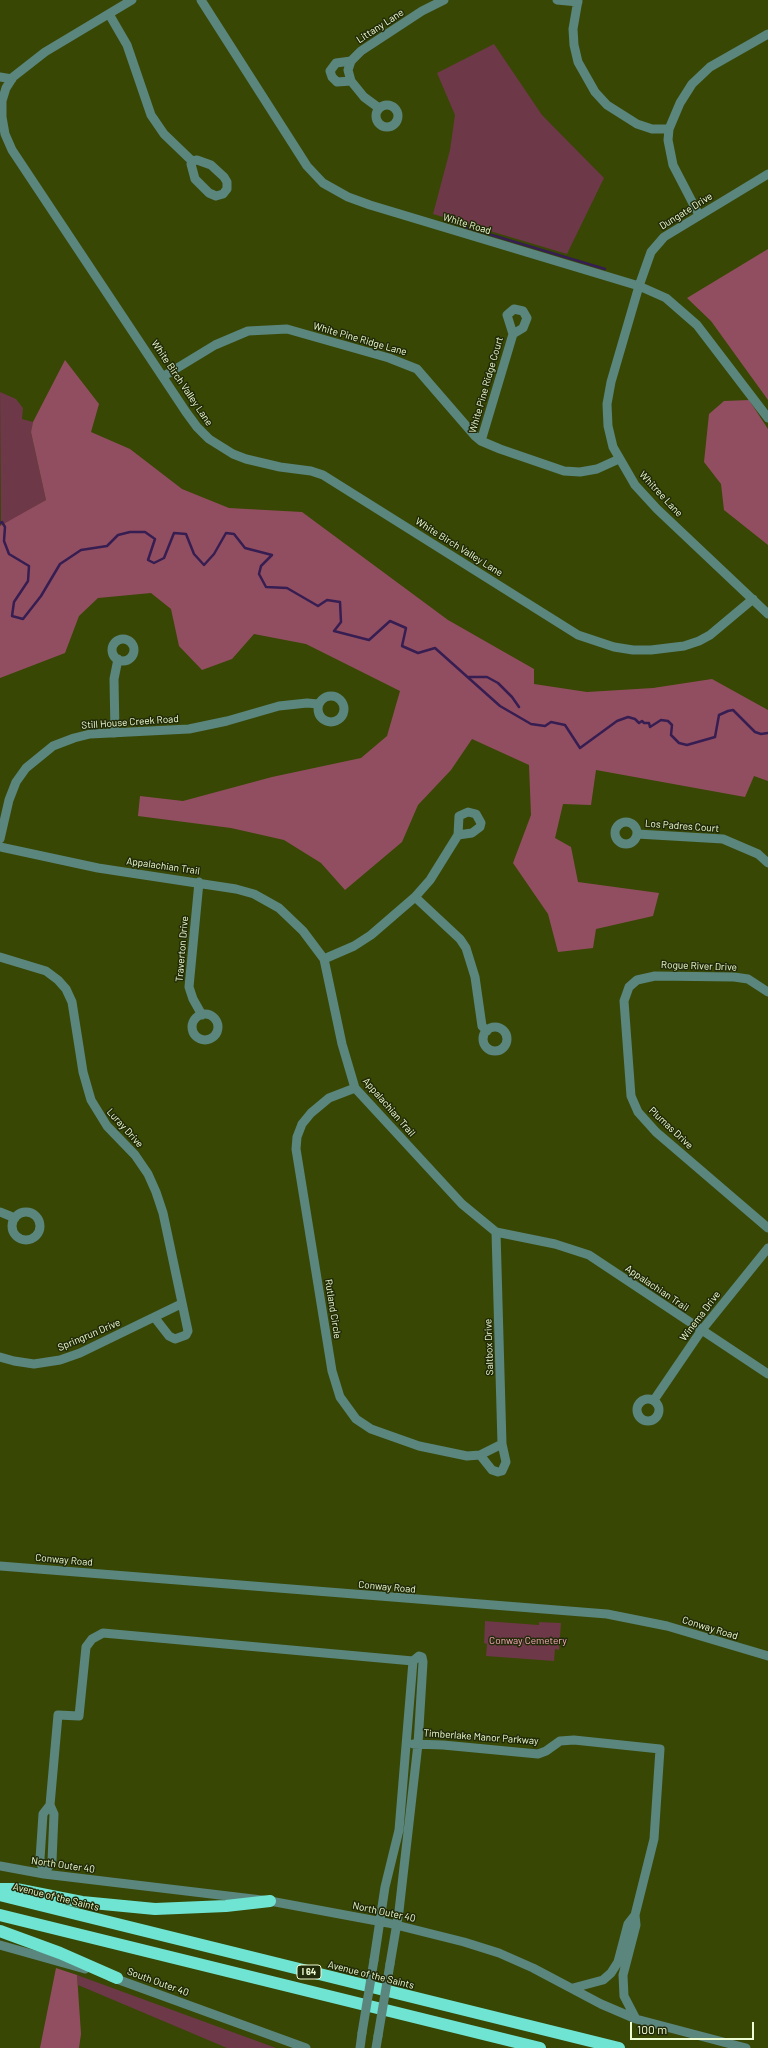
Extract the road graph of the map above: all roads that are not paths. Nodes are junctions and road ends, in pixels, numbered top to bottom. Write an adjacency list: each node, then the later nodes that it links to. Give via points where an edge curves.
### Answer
1 (132, 0): 6 (street, White Birch Valley Lane)
2 (201, 0): 18 (street, White Road, via 307,166 323,183 370,205)
3 (444, 0): 8 (street, Littany Lane, via 373,43)
4 (557, 0): 5 (street)
5 (578, 1): 14 (street, via 573,30 574,45 578,62 595,92 607,105 638,124 652,129)
6 (109, 14): 10 (street, White Birch Valley Lane, via 45,52); 15 (street, via 127,45 151,115 164,134)
7 (768, 34): 14 (street, via 710,67 692,84 680,103)
8 (351, 60): 11 (street, via 348,70); 11 (street, Littany Lane, via 336,63 330,71 338,82)
9 (0, 77): 10 (street)
10 (12, 79): 12 (street, White Birch Valley Lane)
11 (351, 81): 13 (street, via 364,97)
12 (1, 100): 20 (street, White Birch Valley Lane, via 5,134 12,150)
13 (379, 108)
14 (669, 129): 17 (street, via 673,166)
15 (192, 161)
16 (768, 174): 17 (street, Dungate Drive)
17 (699, 216): 18 (street, Dungate Drive, via 664,237 651,252)
18 (638, 286): 21 (street, White Road, via 666,298 698,325); 23 (street, Whitree Lane, via 607,404 608,426)
19 (513, 334): 22 (street, White Pine Ridge Court)
20 (164, 376): 22 (street, White Pine Ridge Lane, via 215,345 248,331 287,329 389,358 416,370); 24 (street, White Birch Valley Lane, via 197,427 220,448 262,463 323,475 578,635 614,647 633,650 684,646 710,635)
21 (768, 418)
22 (481, 441): 23 (street, White Pine Ridge Lane, via 564,471 597,469)
23 (618, 459): 24 (street, Whitree Lane, via 635,485 657,509)
24 (753, 599): 25 (street, Whitree Lane)
25 (768, 614)
26 (118, 659): 28 (street, via 114,679)
27 (318, 704): 28 (street, Still House Creek Road, via 279,706 189,729)
28 (115, 733): 31 (street, Still House Creek Road, via 90,734 74,738 53,746 30,765 16,782)
29 (637, 834): 33 (street, Los Padres Court, via 723,839 758,854)
30 (458, 835): 35 (street, via 430,880)
31 (0, 839)
32 (0, 847): 34 (street, Appalachian Trail, via 98,868)
33 (768, 863)
34 (199, 882): 37 (street, Appalachian Trail, via 248,892 267,901 303,930); 40 (street, Traverton Drive, via 189,987)
35 (415, 897): 37 (street, via 371,935 354,946); 41 (street, via 460,939 466,948 475,976 482,1026)
36 (0, 957): 48 (street, Luray Drive, via 46,971 66,989 72,1002 83,1072 91,1100 107,1126 135,1155 156,1192 163,1213)
37 (324, 959): 42 (street, Appalachian Trail, via 342,1044)
38 (629, 987): 39 (street, Rogue River Drive, via 637,980 655,976 734,976 748,979); 45 (street, Plumas Drive, via 624,1001 631,1096 638,1112 656,1132)
39 (768, 992)
40 (202, 1015)
41 (487, 1031)
42 (355, 1088): 46 (street, Appalachian Trail, via 462,1204); 55 (street, Rutland Circle, via 329,1098 311,1113 302,1124 296,1149 334,1383 345,1408 371,1429 419,1446 468,1456)
43 (0, 1212): 44 (street)
44 (14, 1218)
45 (768, 1228)
46 (496, 1232): 50 (street, Appalachian Trail, via 555,1244 589,1255); 54 (street, Saltbox Drive)
47 (768, 1248): 50 (street, Winema Drive)
48 (181, 1304): 49 (street, Springrun Drive); 49 (street, Luray Drive, via 188,1323 186,1335 175,1339 169,1336)
49 (155, 1318): 51 (street, Springrun Drive, via 60,1360 34,1364)
50 (701, 1331): 52 (street, Appalachian Trail); 53 (street, Winema Drive)
51 (0, 1357)
52 (768, 1374)
53 (654, 1400)
54 (502, 1444): 55 (street); 55 (street, Saltbox Drive, via 506,1462 502,1470 492,1470)
55 (484, 1454)
56 (0, 1566): 57 (street, Conway Road, via 607,1614 667,1626)
57 (768, 1656)
58 (413, 1661): 59 (street); 60 (street, Timberlake Manor Parkway, via 419,1656 423,1659); 62 (street, via 103,1633 92,1639 86,1648 79,1716 58,1715 50,1805 54,1814 52,1861)
59 (407, 1744): 60 (street, Timberlake Manor Parkway); 68 (street, via 399,1830 385,1887)
60 (418, 1744): 66 (street, Timberlake Manor Parkway, via 538,1754 560,1741 574,1740 660,1749 654,1839); 69 (street, Timberlake Manor Parkway)
61 (0, 1866): 62 (street, North Outer 40)
62 (44, 1874): 65 (street, North Outer 40)
63 (0, 1889): 65 (highway, via 16,1889 82,1902 155,1909)
64 (0, 1895): 80 (highway, Avenue of the Saints / I 64)
65 (270, 1901): 68 (street, North Outer 40)
66 (635, 1914): 73 (street, Timberlake Manor Parkway, via 628,1924 618,1962 611,1973 603,1980); 74 (street, Timberlake Manor Parkway, via 636,1925 622,1987)
67 (0, 1915): 79 (highway, I 64)
68 (380, 1922): 69 (street, North Outer 40); 77 (street, bridge)
69 (397, 1925): 73 (street, North Outer 40, via 499,1953); 78 (street, Timberlake Manor Parkway, bridge)
70 (0, 1931): 72 (highway)
71 (0, 1945): 72 (street, South Outer 40)
72 (117, 1978): 76 (street, South Outer 40)
73 (573, 1988): 74 (street, North Outer 40)
74 (636, 2019): 75 (street, North Outer 40)
75 (742, 2047)
76 (306, 2048)
77 (360, 2048)
78 (376, 2048)
79 (540, 2048)
80 (619, 2048)

